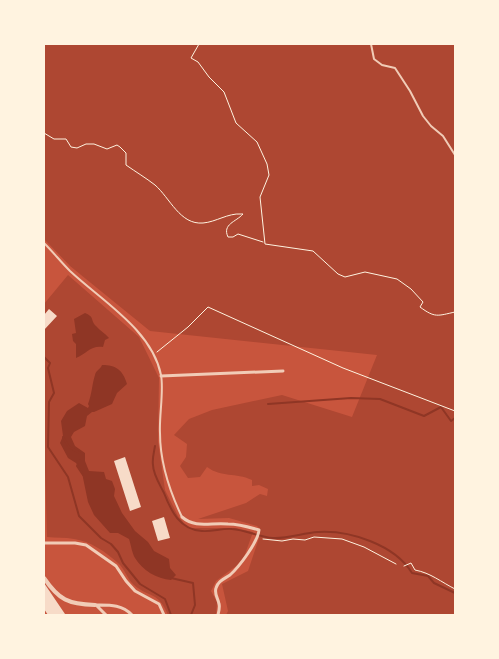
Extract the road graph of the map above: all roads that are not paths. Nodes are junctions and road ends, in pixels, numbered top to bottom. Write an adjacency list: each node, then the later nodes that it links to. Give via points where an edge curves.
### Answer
1 (371, 44): 2 (lane, via 374,59 395,68 423,116 443,136)
2 (455, 155)
3 (44, 243): 5 (lane, via 68,269 141,334 154,354)
4 (283, 371): 5 (street)
5 (161, 376): 6 (lane, via 162,459 168,488)
6 (182, 517): 7 (street); 14 (street, via 196,525 226,523 259,530 238,566 216,589)
7 (183, 524)
8 (44, 543): 13 (street, via 86,545 116,566 135,591 159,604)
9 (44, 578): 10 (street, via 62,598)
10 (95, 605): 11 (street); 12 (street, via 114,605)
11 (106, 615)
12 (132, 615)
13 (164, 615)
14 (218, 615)

